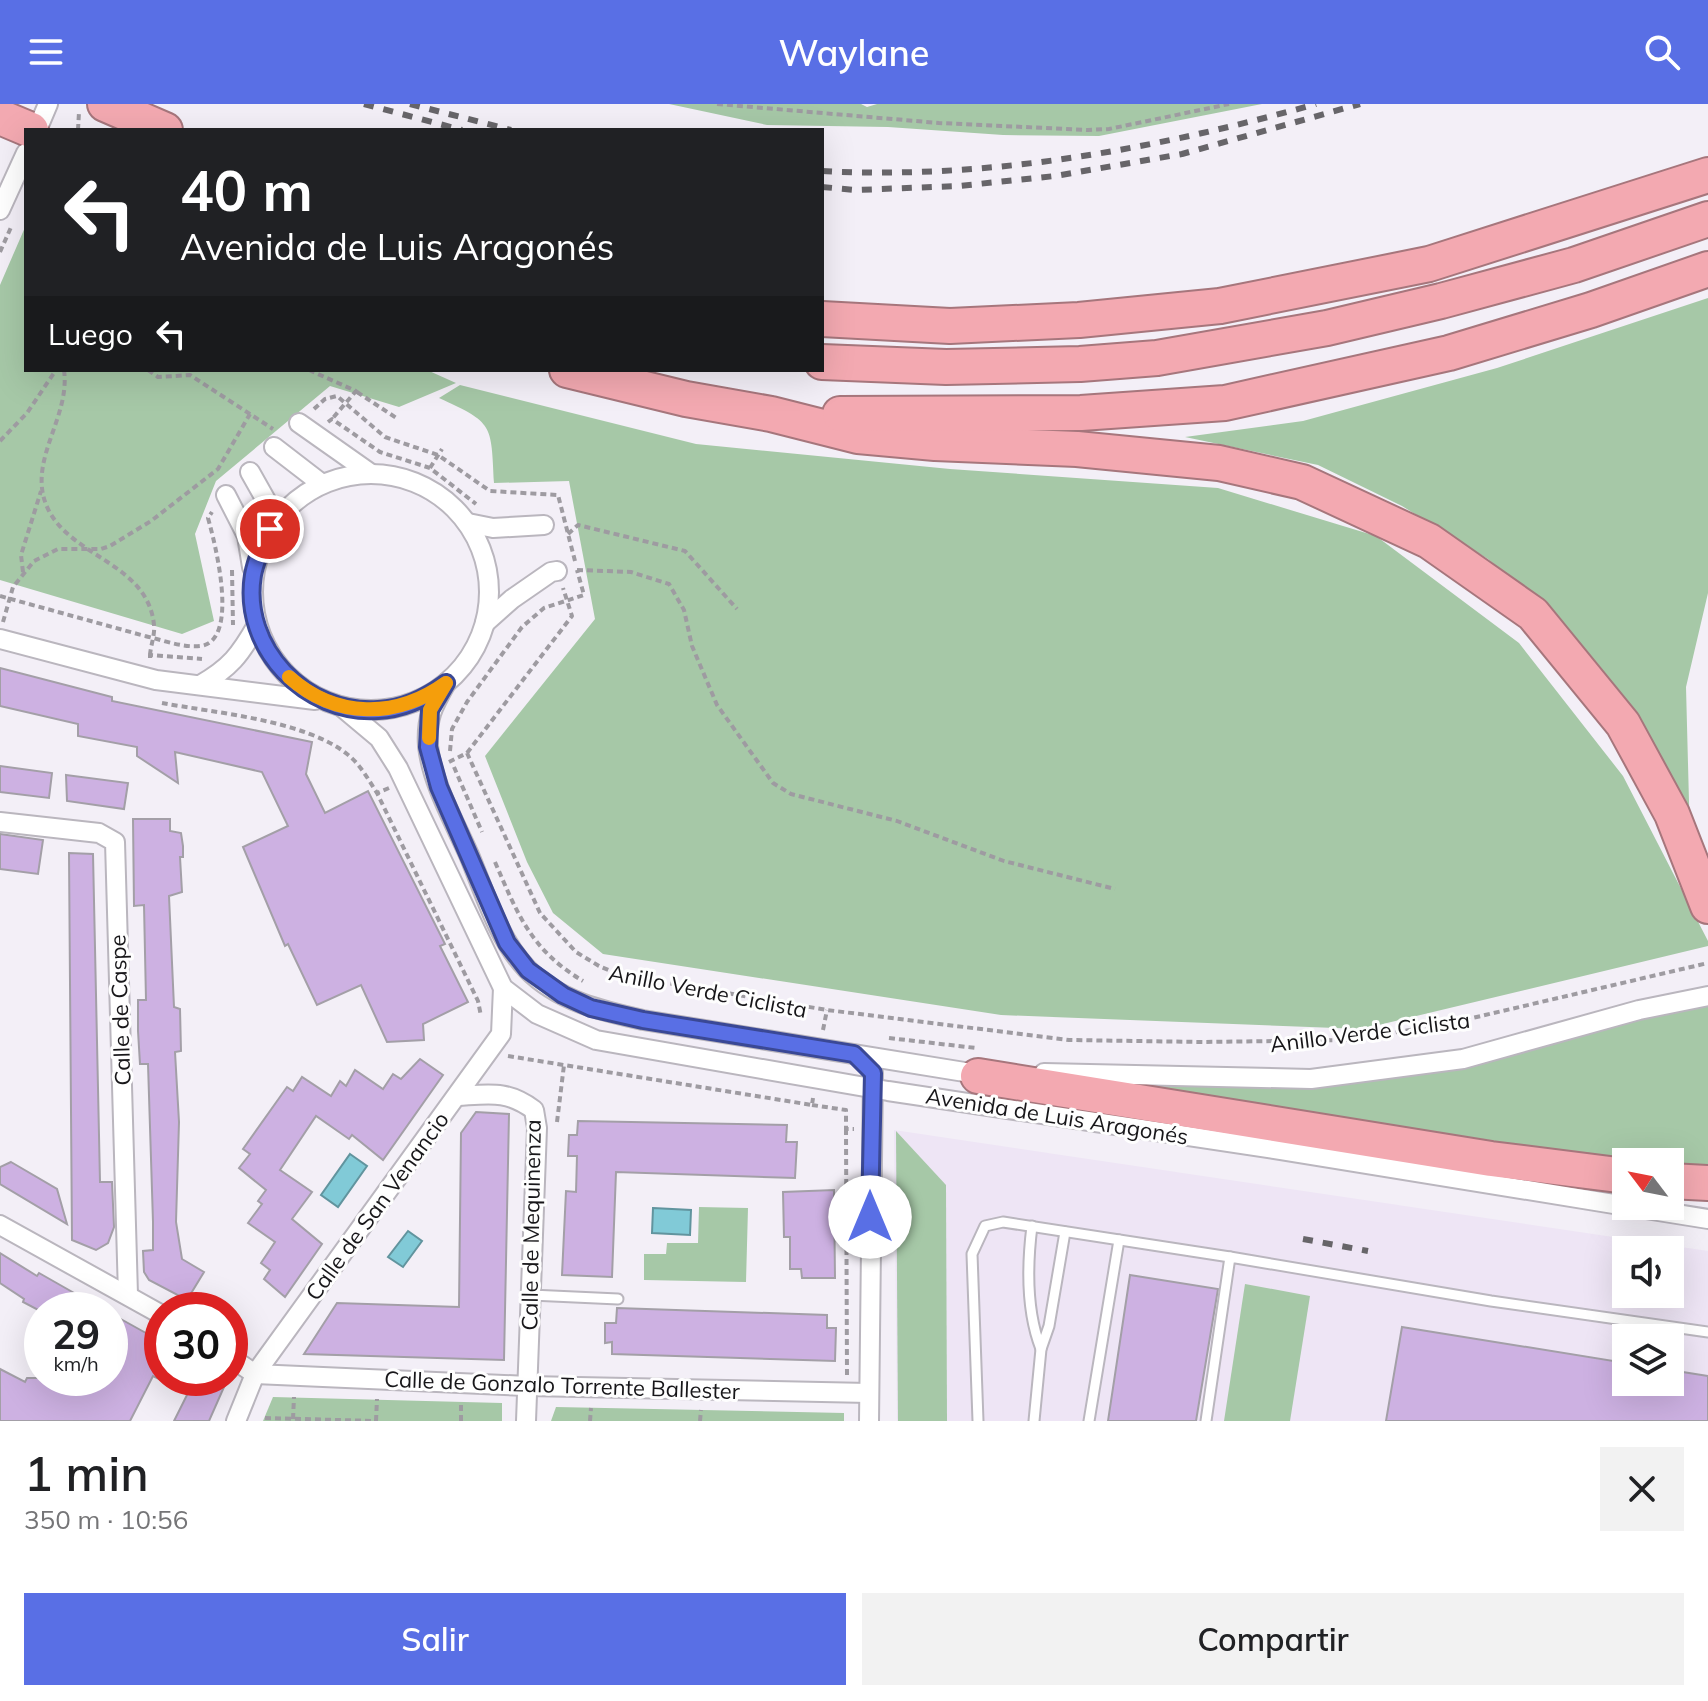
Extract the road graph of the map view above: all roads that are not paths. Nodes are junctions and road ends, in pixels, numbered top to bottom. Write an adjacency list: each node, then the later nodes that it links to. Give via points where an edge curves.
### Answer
1 (48, 104): 6 (street)
2 (105, 104): 4 (highway)
3 (0, 117): 5 (highway)
4 (151, 124)
5 (29, 128)
6 (35, 128)
7 (24, 157): 9 (street)
8 (1708, 175): 12 (highway, via 1429,264 1220,306 950,326)
9 (0, 208)
10 (1708, 219): 13 (highway, via 1574,265 1441,301 1327,328 1157,358 946,367)
11 (1708, 269): 15 (highway, via 1449,353 1225,403 1081,413)
12 (824, 319)
13 (824, 362)
14 (575, 372): 15 (highway)
15 (771, 414): 34 (highway, via 858,436 1219,463 1302,482 1429,541 1533,614 1623,724 1672,814)
16 (299, 423): 19 (street)
17 (279, 442): 20 (street)
18 (250, 472): 24 (street, via 268,504)
19 (370, 473): 20 (street); 22 (street, via 425,486)
20 (322, 484): 24 (street, via 293,503)
21 (226, 495): 26 (street, via 247,536)
22 (468, 523): 23 (street, via 493,528); 27 (street, via 488,571)
23 (544, 525)
24 (270, 529): 26 (street)
25 (557, 571): 27 (street)
26 (253, 576): 28 (street)
27 (485, 623): 30 (street, via 470,656)
28 (257, 625): 31 (street, via 240,655); 32 (street, via 282,671)
29 (0, 639): 31 (street, via 146,677)
30 (446, 683): 32 (street, via 397,708); 37 (street, Avenida de Luis Aragonés, via 430,710 428,747 443,764 439,787 507,943 528,970 591,1008)
31 (200, 685): 32 (street)
32 (333, 704): 35 (street, via 379,738)
33 (0, 822): 54 (street, Calle de Caspe, via 99,833 115,842)
34 (1708, 906)
35 (503, 988): 40 (street, Avenida de Luis Aragonés, via 537,1014 596,1040 815,1079); 41 (street, Calle de San Venancio, via 501,1034)
36 (1708, 996): 39 (street, Avenida de Luis Aragonés, via 1463,1059 1311,1079 1027,1072)
37 (854, 1054): 38 (street, Avenida de Luis Aragonés); 40 (street)
38 (896, 1061): 39 (street, Avenida de Luis Aragonés); 40 (street)
39 (982, 1062): 42 (highway, via 1475,1157)
40 (872, 1081): 45 (street, Avenida de Luis Aragonés); 64 (street)
41 (458, 1096): 56 (street, Calle de Mequinenza, via 516,1097 534,1110); 62 (street, Calle de San Venancio)
42 (1612, 1174)
43 (1684, 1182): 44 (highway)
44 (1708, 1183)
45 (1612, 1204)
46 (1684, 1215): 47 (street, Avenida de Luis Aragonés)
47 (1708, 1219)
48 (0, 1225): 53 (street)
49 (1032, 1226): 50 (lane); 60 (lane, via 1032,1327); 68 (lane, via 985,1226 972,1254)
50 (1065, 1232): 51 (lane); 60 (lane)
51 (1119, 1240): 52 (lane); 70 (lane)
52 (1230, 1257): 59 (lane); 71 (lane)
53 (123, 1292)
54 (128, 1292)
55 (128, 1295): 58 (street)
56 (531, 1295): 57 (lane); 63 (street, Calle de Mequinenza)
57 (618, 1299)
58 (144, 1304)
59 (1708, 1332)
60 (1041, 1349): 69 (lane)
61 (248, 1369): 62 (street)
62 (255, 1374): 63 (street, Calle de Gonzalo Torrente Ballester); 65 (street, Calle de San Venancio)
63 (528, 1386): 64 (street, Calle de Gonzalo Torrente Ballester); 66 (street, Calle de Mequinenza)
64 (869, 1393): 67 (street)
65 (236, 1421)
66 (526, 1421)
67 (869, 1421)
68 (978, 1421)
69 (1034, 1421)
70 (1089, 1421)
71 (1206, 1421)

